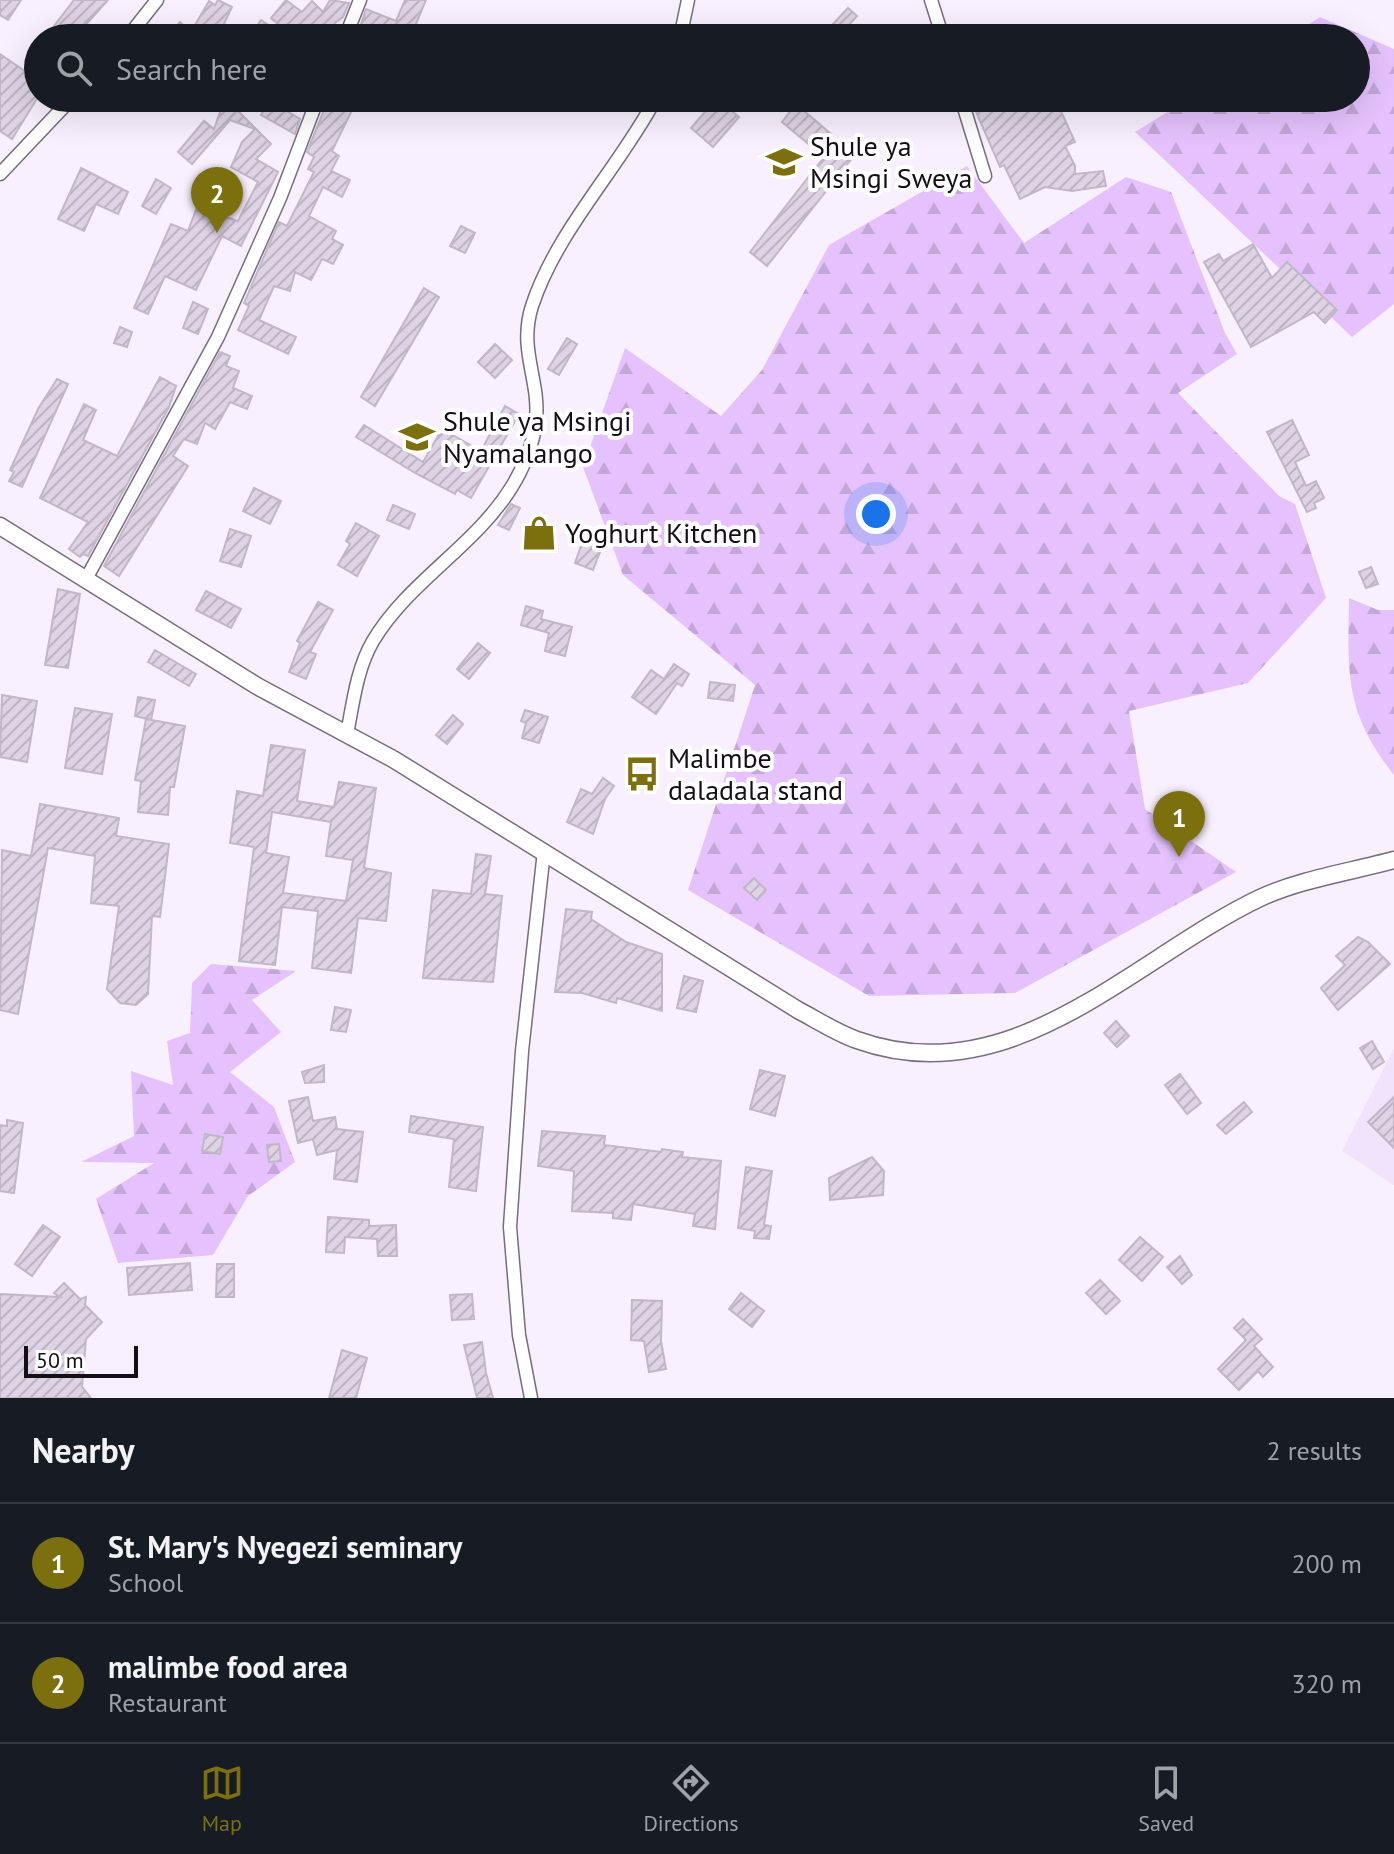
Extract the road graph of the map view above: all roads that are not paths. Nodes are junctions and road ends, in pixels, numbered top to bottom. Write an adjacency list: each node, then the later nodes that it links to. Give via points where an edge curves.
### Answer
1 (157, 0): 5 (street)
2 (360, 0): 6 (street)
3 (688, 0): 7 (street)
4 (931, 0): 8 (street)
5 (138, 24)
6 (351, 24)
7 (683, 24)
8 (939, 24)
9 (58, 112): 13 (street)
10 (313, 112): 16 (street, via 218,337)
11 (648, 112): 17 (street, via 566,239 533,305 526,355 536,419 528,454 511,489 372,643)
12 (965, 112): 14 (street)
13 (0, 171)
14 (985, 176)
15 (0, 526): 16 (main road)
16 (86, 579): 17 (main road, via 257,686)
17 (347, 734): 18 (main road)
18 (544, 851): 19 (main road, via 798,1010 856,1040 916,1052 966,1050 1025,1035 1089,1004 1260,898); 20 (street, via 510,1227 519,1335)
19 (1394, 860)
20 (531, 1398)

